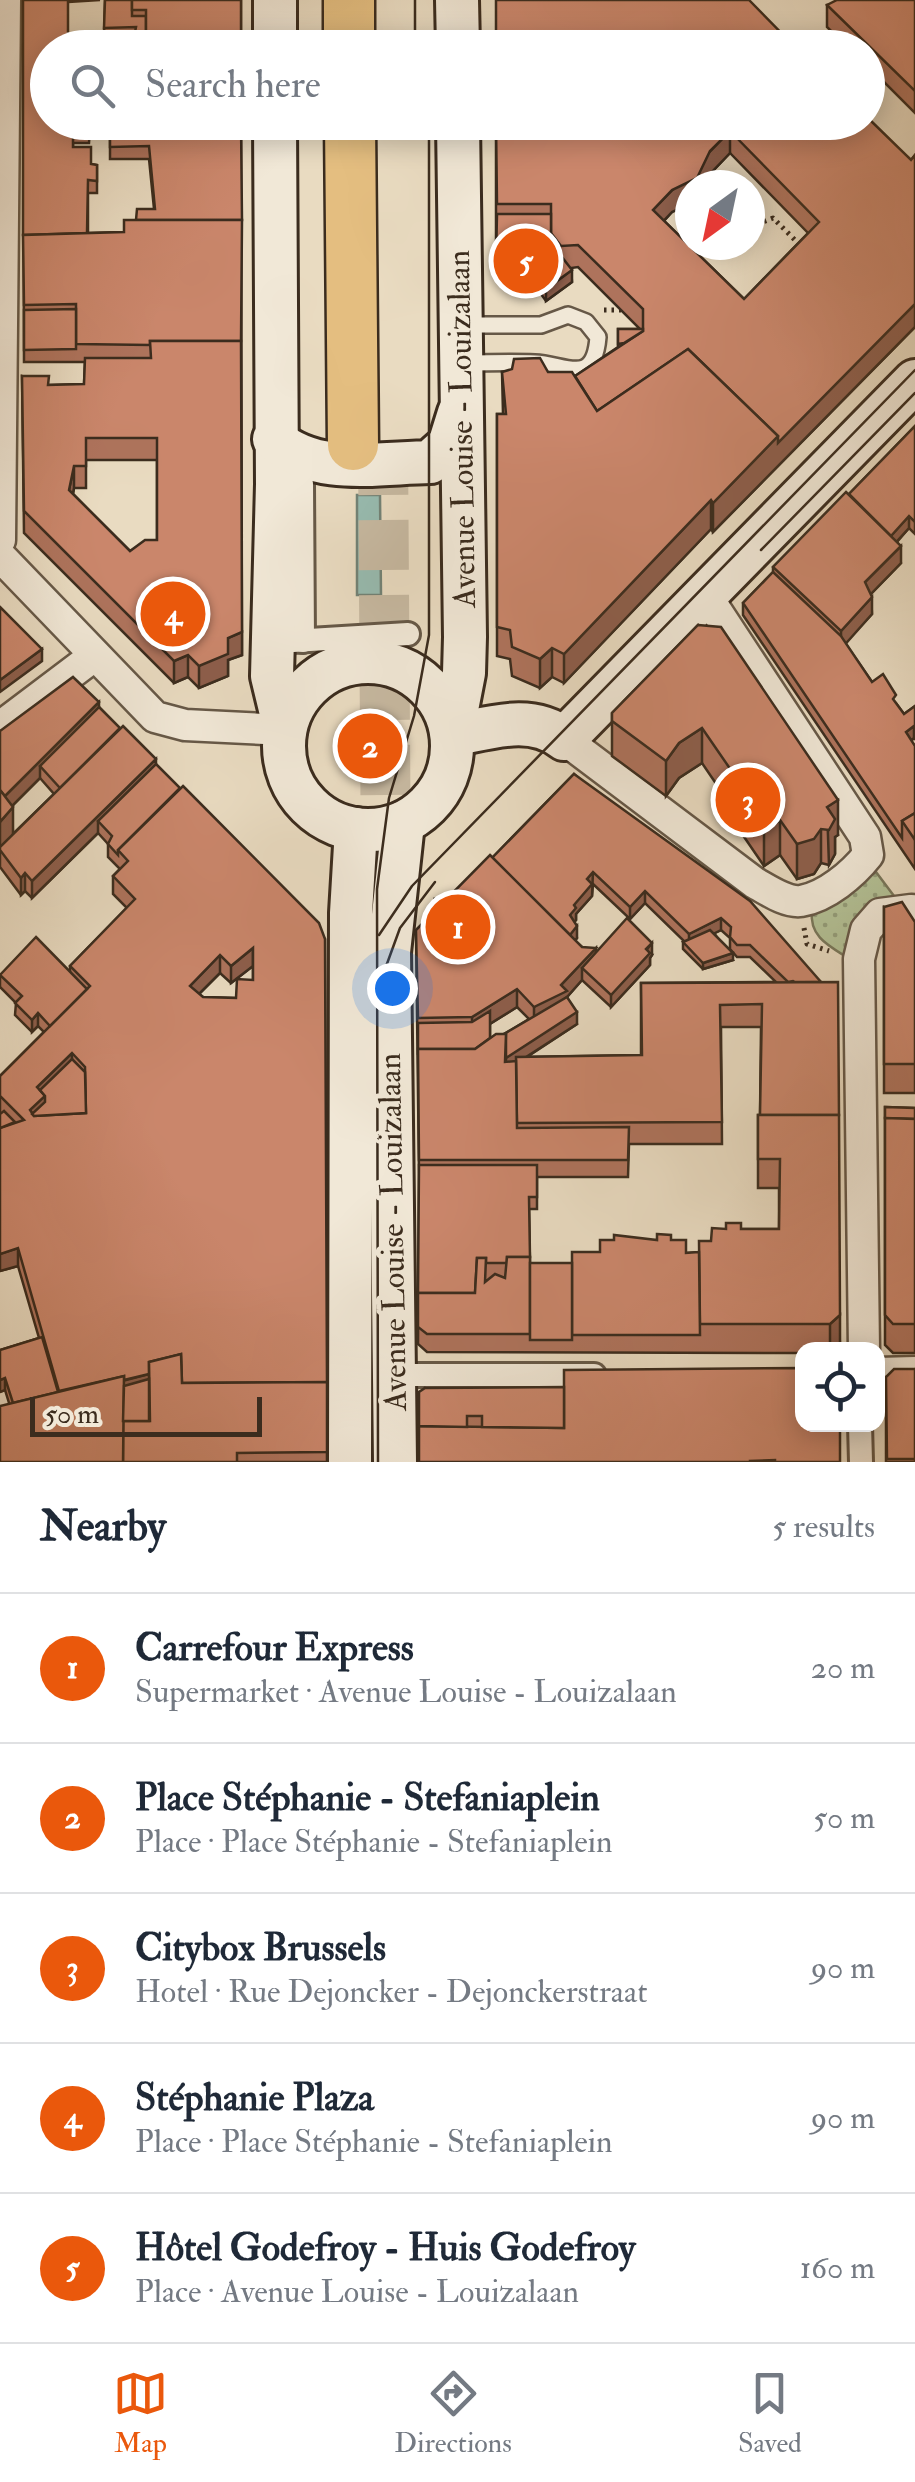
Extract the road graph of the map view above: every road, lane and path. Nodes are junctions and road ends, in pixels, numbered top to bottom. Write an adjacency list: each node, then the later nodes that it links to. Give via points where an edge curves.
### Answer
1 (5, 0): 21 (street)
2 (276, 0): 6 (main road)
3 (349, 0): 7 (highway)
4 (383, 0): 8 (highway)
5 (458, 0): 9 (main road)
6 (275, 30)
7 (349, 30)
8 (383, 30)
9 (458, 30)
10 (275, 140): 19 (main road)
11 (352, 140): 20 (highway)
12 (383, 140): 20 (highway)
13 (458, 140): 16 (main road, Avenue Louise - Louizalaan)
14 (765, 221): 15 (path, via 773,218)
15 (809, 254)
16 (460, 344): 16 (lane, via 566,372 585,368 597,355 598,337 586,322 568,316); 18 (main road, Avenue Louise - Louizalaan)
17 (915, 382): 23 (main road)
18 (460, 408): 19 (main road, via 450,445 430,462 316,464); 28 (main road, Avenue Louise - Louizalaan, via 464,673)
19 (274, 439): 27 (main road, via 272,676)
20 (382, 458): 24 (street, via 303,484 298,641)
21 (0, 540)
22 (0, 556): 25 (street)
23 (706, 596): 29 (main road); 29 (street, via 865,837 868,855 857,868 800,901 755,884)
24 (405, 632)
25 (94, 656): 26 (street); 27 (street, via 161,720)
26 (0, 727)
27 (285, 730): 28 (main road, via 298,698 322,674 365,661 422,680 447,714); 31 (main road, via 294,788 329,821)
28 (452, 735): 29 (main road, via 522,723); 30 (main road, via 443,785)
29 (564, 739)
30 (403, 823): 31 (main road); 36 (main road, Avenue Louise - Louizalaan, via 389,952)
31 (356, 830): 39 (main road, Avenue Louise - Louizalaan)
32 (915, 916): 33 (street, via 912,910 880,914 866,930 859,959)
33 (864, 1342)
34 (915, 1372): 35 (street)
35 (885, 1373)
36 (396, 1375): 37 (street); 40 (main road, Avenue Louise - Louizalaan)
37 (624, 1375)
38 (860, 1432): 41 (street)
39 (350, 1462)
40 (395, 1462)
41 (861, 1462)

